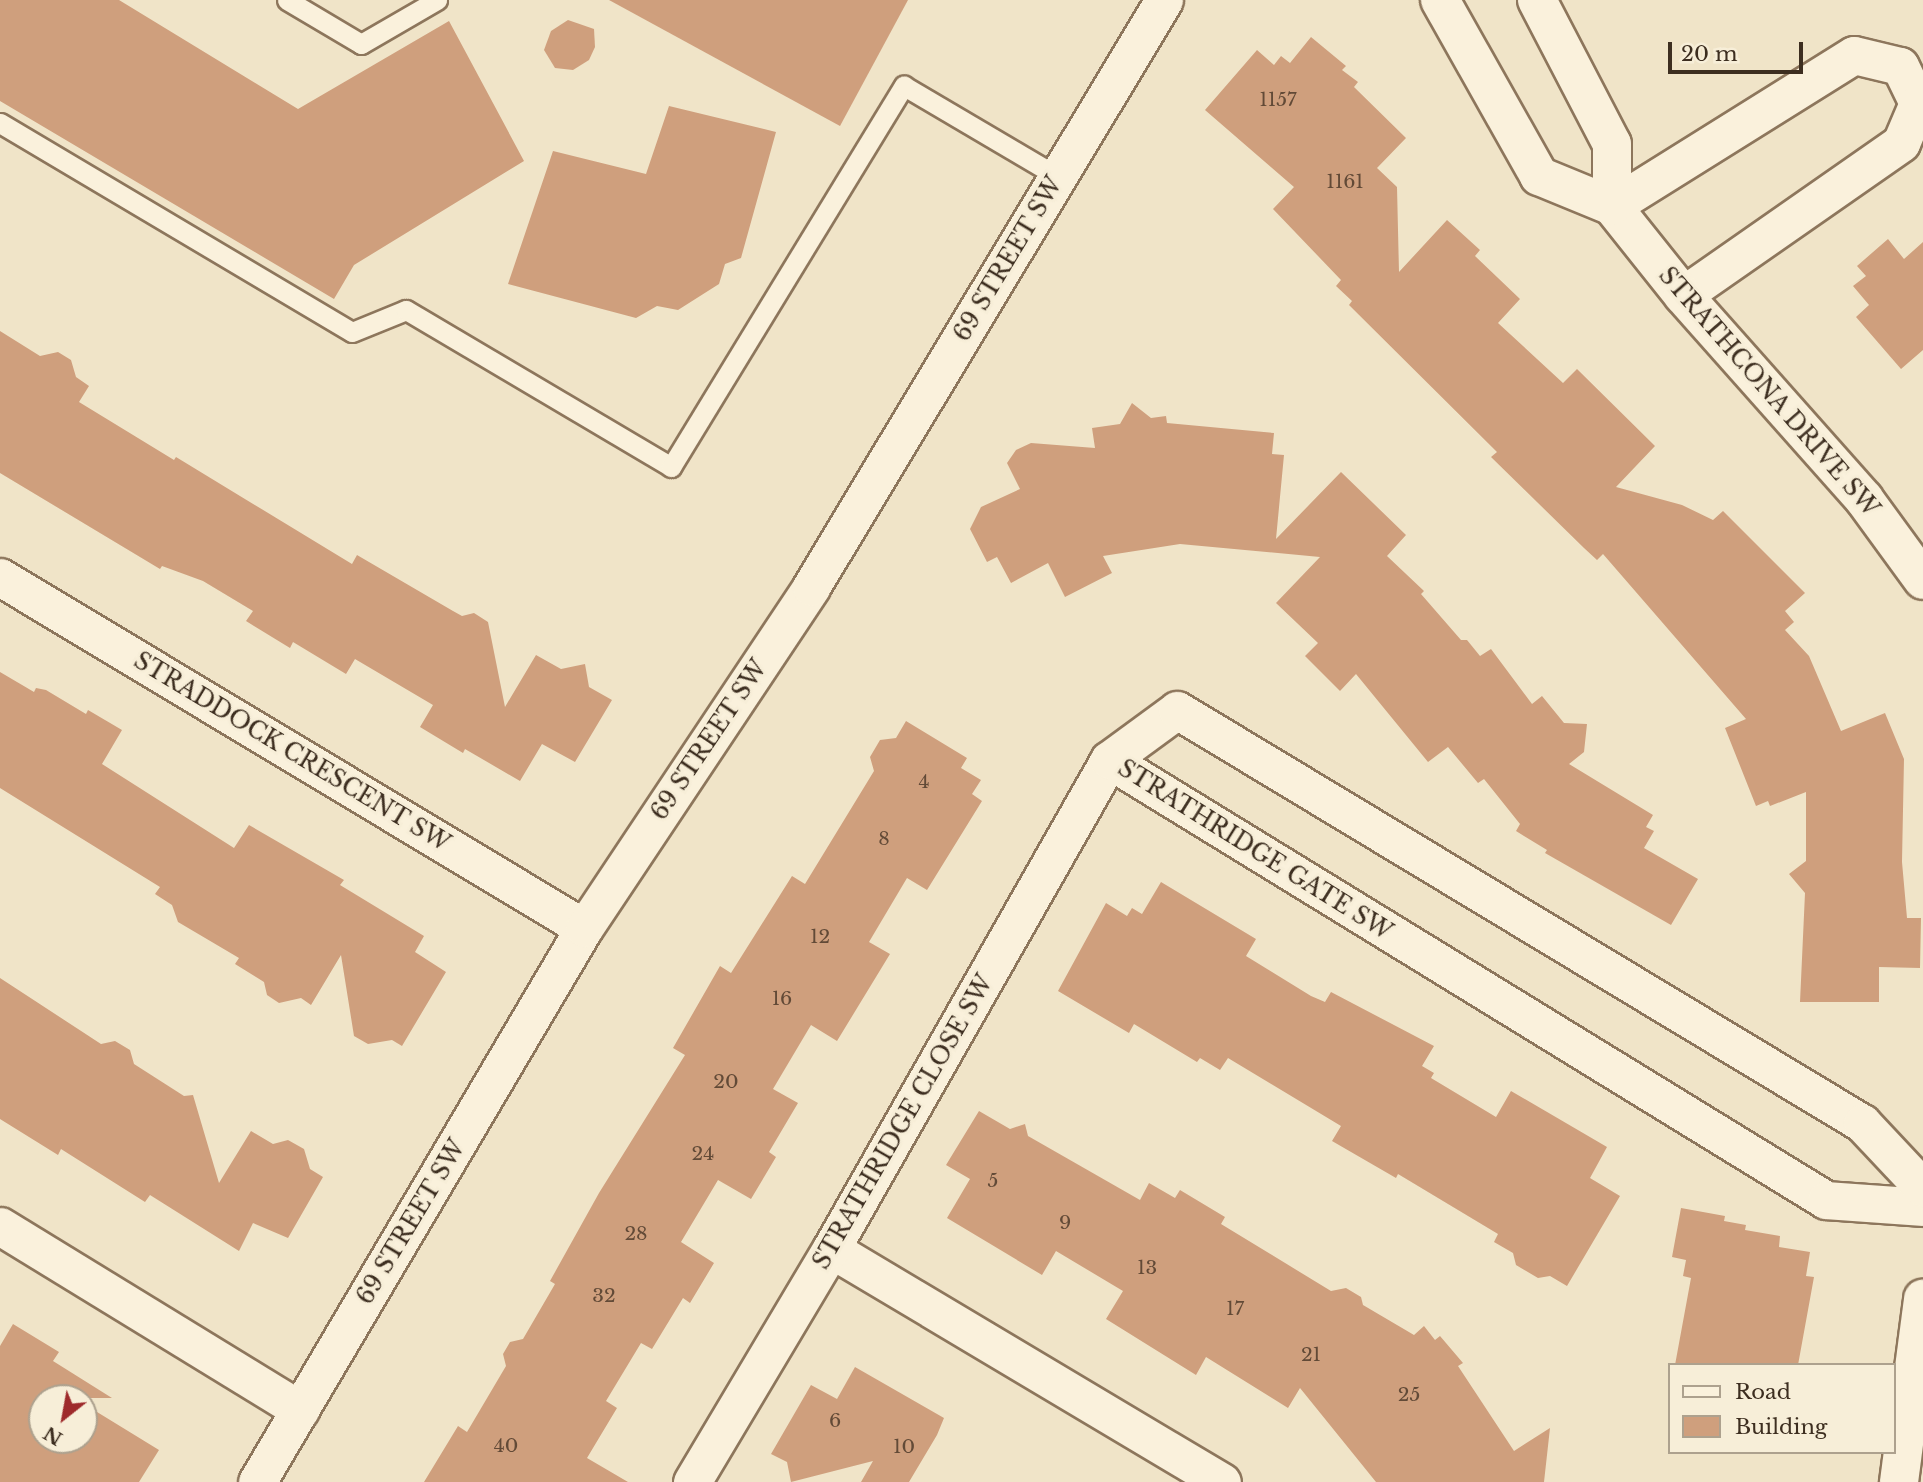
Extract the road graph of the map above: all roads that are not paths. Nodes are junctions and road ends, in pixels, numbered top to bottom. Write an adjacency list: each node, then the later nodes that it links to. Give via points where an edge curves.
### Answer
1 (288, 0): 2 (lane, via 361,44)
2 (437, 0)
3 (1164, 0): 7 (street, 69 STREET SW)
4 (1440, 0): 8 (street, STRATHCONA DRIVE SW, via 1539,176)
5 (1537, 0): 8 (street, via 1612,144)
6 (0, 123): 7 (lane, via 352,332 406,310 671,467 904,86)
7 (1057, 176): 13 (street, 69 STREET SW, via 811,587)
8 (1612, 206): 9 (street, STRATHCONA DRIVE SW); 9 (street, via 1854,55 1900,66 1918,103 1901,143)
9 (1683, 295): 11 (street, STRATHCONA DRIVE SW, via 1864,499)
10 (0, 577): 13 (street, STRADDOCK CRESCENT SW)
11 (1923, 580)
12 (1109, 760): 14 (street, STRATHRIDGE GATE SW, via 1177,710 1863,1123); 15 (street, STRATHRIDGE GATE SW, via 1826,1200); 17 (street, STRATHRIDGE CLOSE SW)
13 (584, 928): 19 (street, 69 STREET SW)
14 (1923, 1188)
15 (1923, 1207)
16 (0, 1226): 19 (street)
17 (831, 1249): 21 (street, STRATHRIDGE CLOSE SW); 22 (street)
18 (1923, 1299): 23 (street)
19 (300, 1410): 20 (street, 69 STREET SW)
20 (257, 1482)
21 (692, 1482)
22 (1222, 1482)
23 (1899, 1482)

